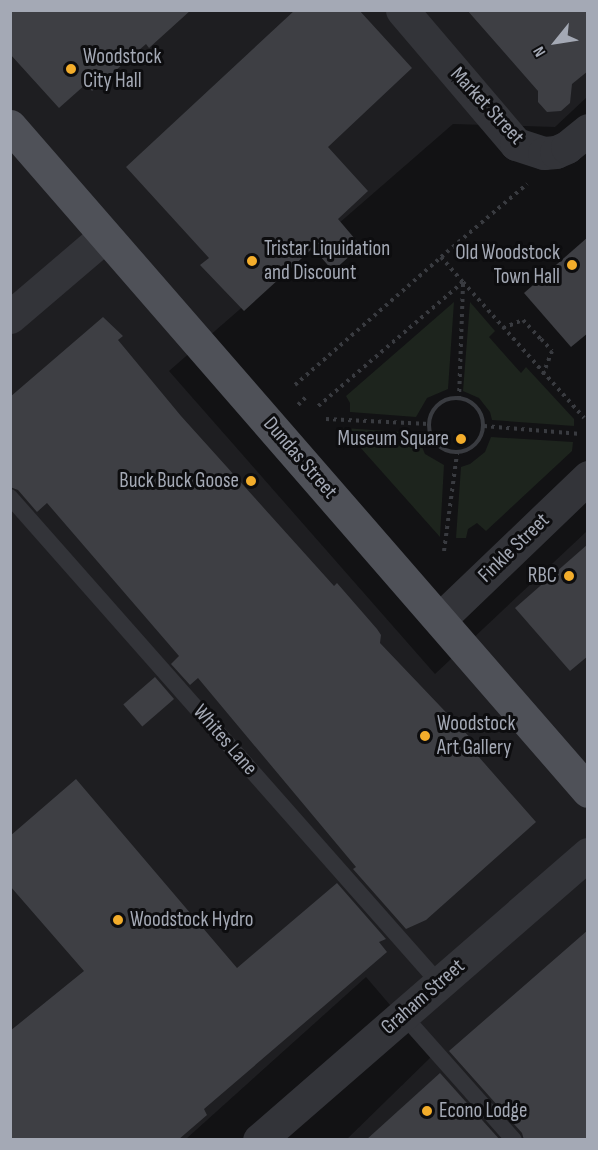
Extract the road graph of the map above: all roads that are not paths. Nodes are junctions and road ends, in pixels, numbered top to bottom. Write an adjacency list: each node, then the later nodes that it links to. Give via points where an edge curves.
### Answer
1 (402, 10): 3 (street, Market Street, via 516,144 544,153 556,152)
2 (10, 126): 4 (main road, Dundas Street)
3 (588, 129)
4 (105, 236): 5 (street); 8 (main road, Dundas Street)
5 (10, 317)
6 (588, 477): 8 (street, Finkle Street)
7 (10, 497): 11 (lane, Whites Lane)
8 (440, 618): 9 (main road, Dundas Street)
9 (588, 791)
10 (588, 854): 11 (street, Graham Street)
11 (439, 983): 12 (street, Graham Street)
12 (404, 1015): 13 (street, Graham Street); 14 (lane)
13 (259, 1140)
14 (514, 1140)

